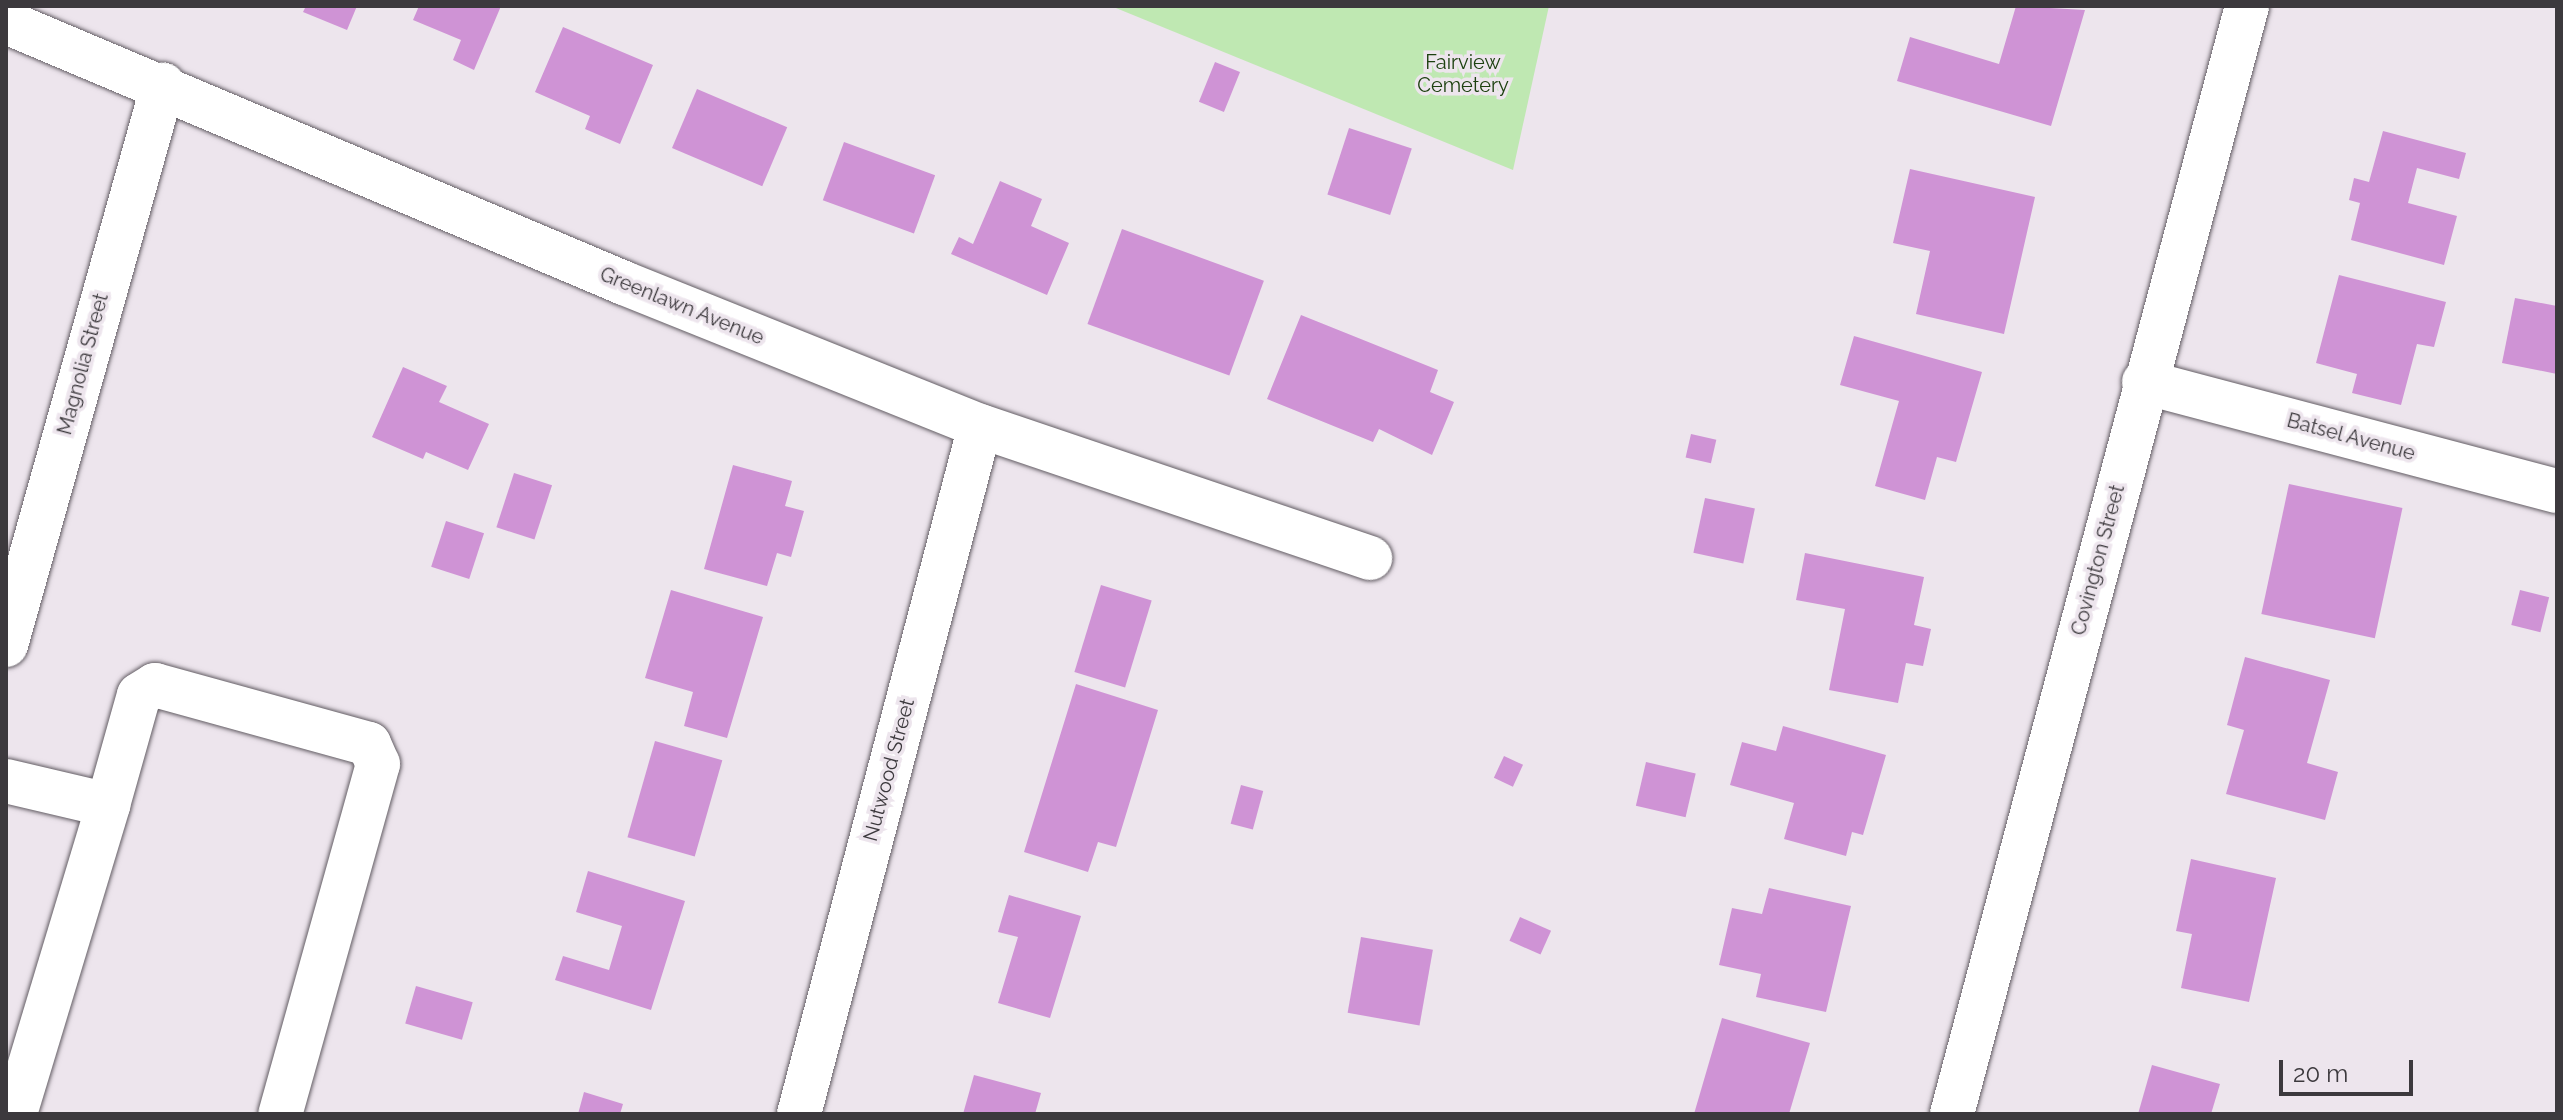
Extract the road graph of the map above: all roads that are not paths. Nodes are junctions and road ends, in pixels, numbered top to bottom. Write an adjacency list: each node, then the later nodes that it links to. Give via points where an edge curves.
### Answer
1 (2247, 6): 4 (street, Covington Street)
2 (6, 22): 3 (street, Greenlawn Avenue)
3 (163, 85): 5 (street, Greenlawn Avenue, via 624,283); 7 (street, Magnolia Street)
4 (2144, 382): 6 (street, Batsel Avenue); 15 (street, Covington Street)
5 (980, 426): 8 (street, Greenlawn Avenue); 14 (street, Nutwood Street)
6 (2557, 491)
7 (18, 554): 9 (street, Magnolia Street)
8 (1370, 558)
9 (6, 645)
10 (6, 781): 11 (street)
11 (108, 805): 12 (street); 13 (street, via 139,695 155,685 369,744 378,764)
12 (15, 1114)
13 (280, 1114)
14 (799, 1114)
15 (1952, 1114)

